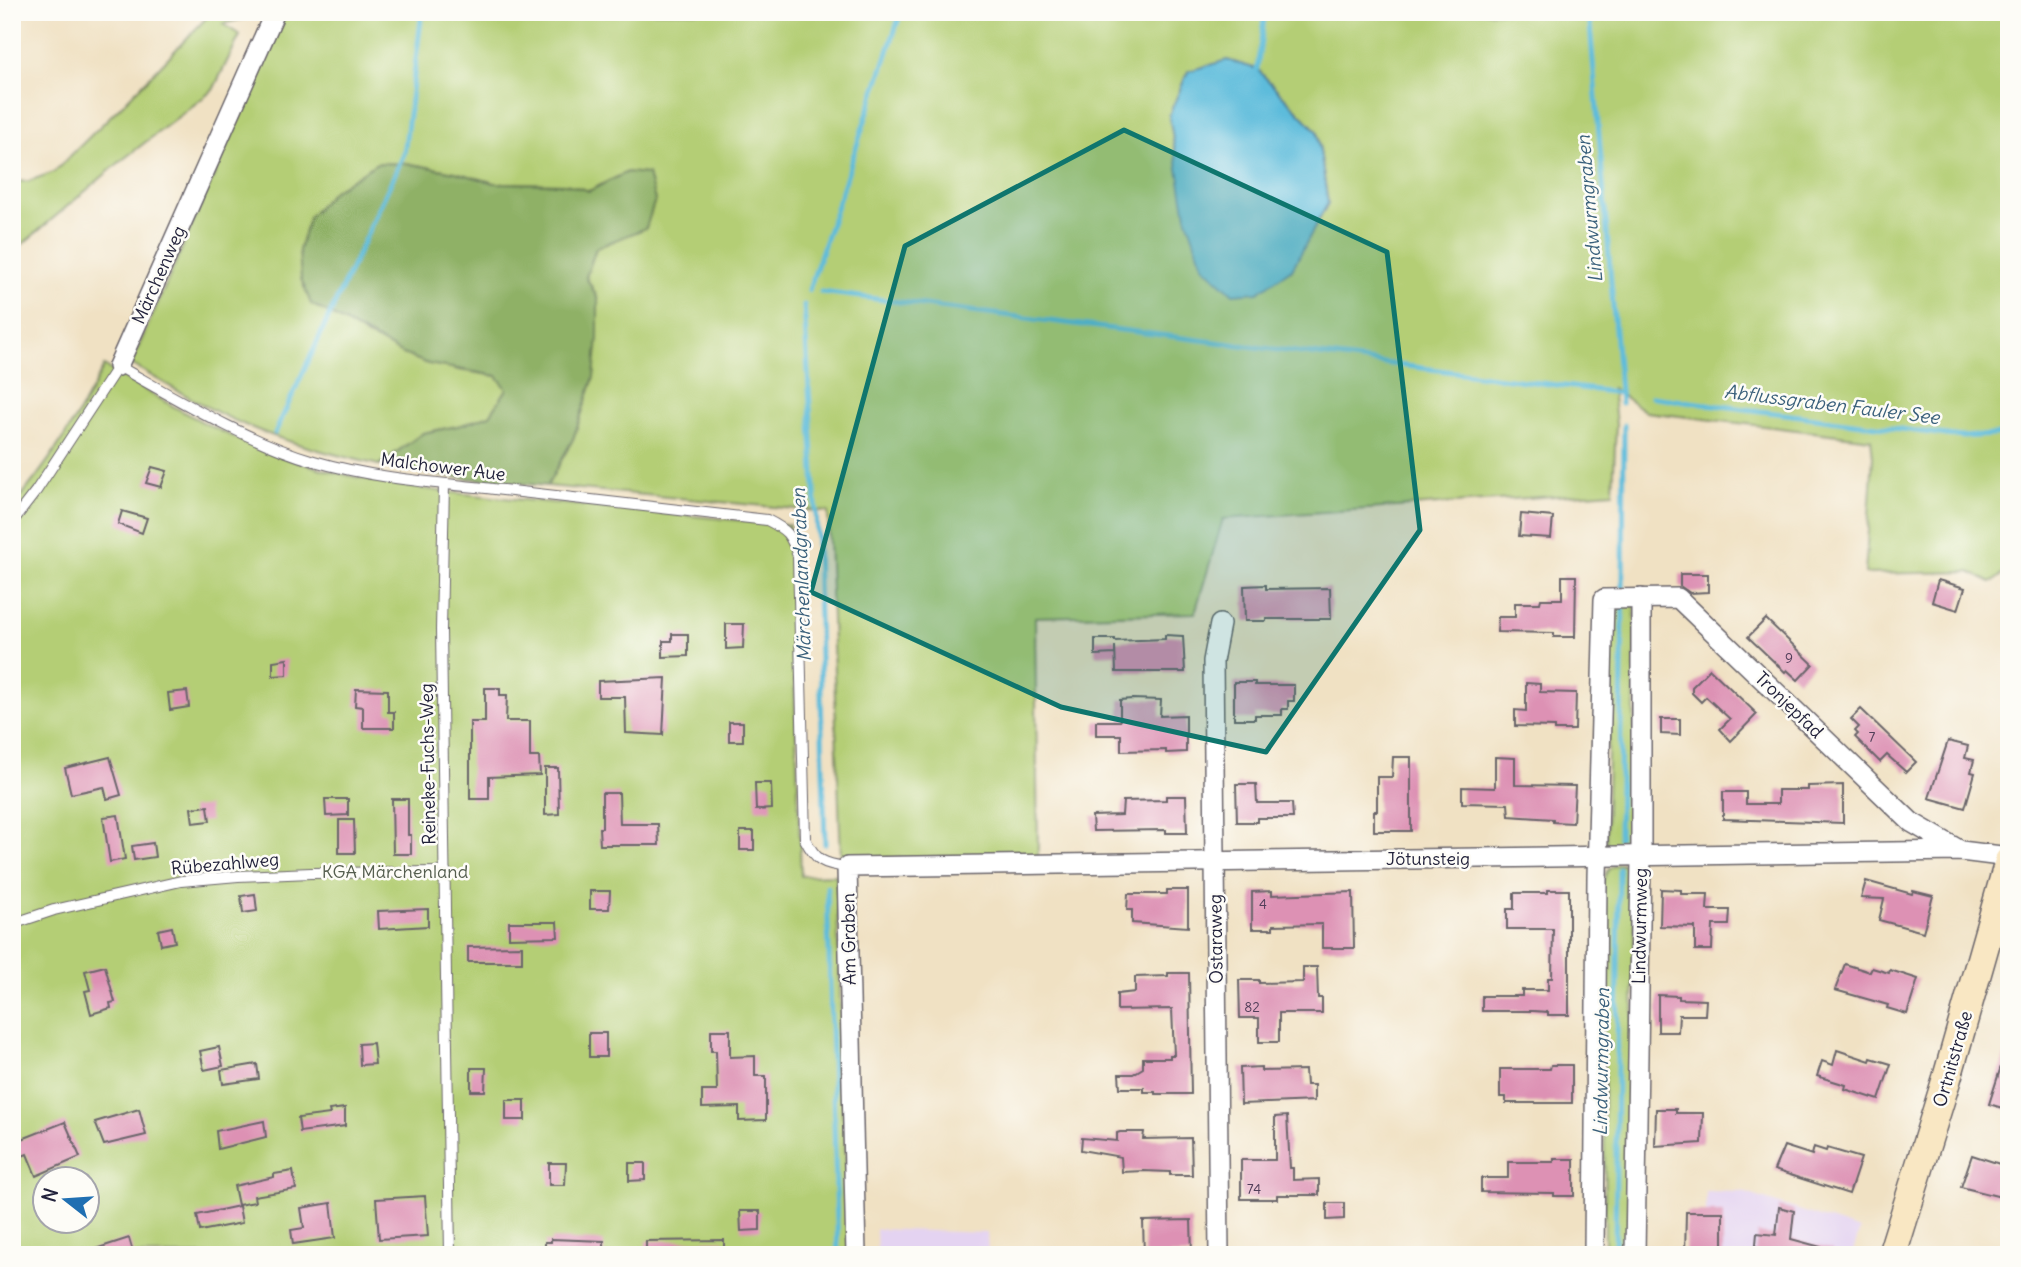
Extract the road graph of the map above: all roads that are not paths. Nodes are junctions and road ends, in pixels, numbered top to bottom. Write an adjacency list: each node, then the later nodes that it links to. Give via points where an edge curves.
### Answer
1 (275, 12): 2 (street, Märchenweg)
2 (118, 366): 3 (lane, Malchower Aue, via 179,401 286,451 366,473); 4 (lane, Märchenweg)
3 (444, 484): 5 (lane, Malchower Aue, via 766,520); 14 (lane, Reineke-Fuchs-Weg, via 441,630)
4 (12, 522)
5 (784, 528): 13 (lane, Am Graben, via 798,556 805,839 814,857)
6 (1641, 598): 8 (street, Tronjepfad, via 1678,598 1911,822); 9 (street, Tronjepfad, via 1604,599); 10 (street, Lindwurmweg)
7 (1220, 624): 12 (street, Ostaraweg, via 1213,661)
8 (1961, 851): 10 (street, Jötunsteig); 11 (street, Jötunsteig)
9 (1599, 857): 10 (street, Jötunsteig); 12 (street, Jötunsteig); 19 (street)
10 (1641, 857): 20 (street, Lindwurmweg)
11 (2009, 859): 21 (street, Ortnitstraße, via 1948,1078)
12 (1214, 861): 13 (street, Jötunsteig); 18 (street, Ostaraweg)
13 (847, 867): 17 (street, Am Graben)
14 (446, 872): 15 (lane, Rübezahlweg, via 181,881 54,909); 16 (lane, Reineke-Fuchs-Weg)
15 (12, 924)
16 (450, 1255)
17 (856, 1255)
18 (1219, 1255)
19 (1594, 1255)
20 (1635, 1255)
21 (1892, 1255)

